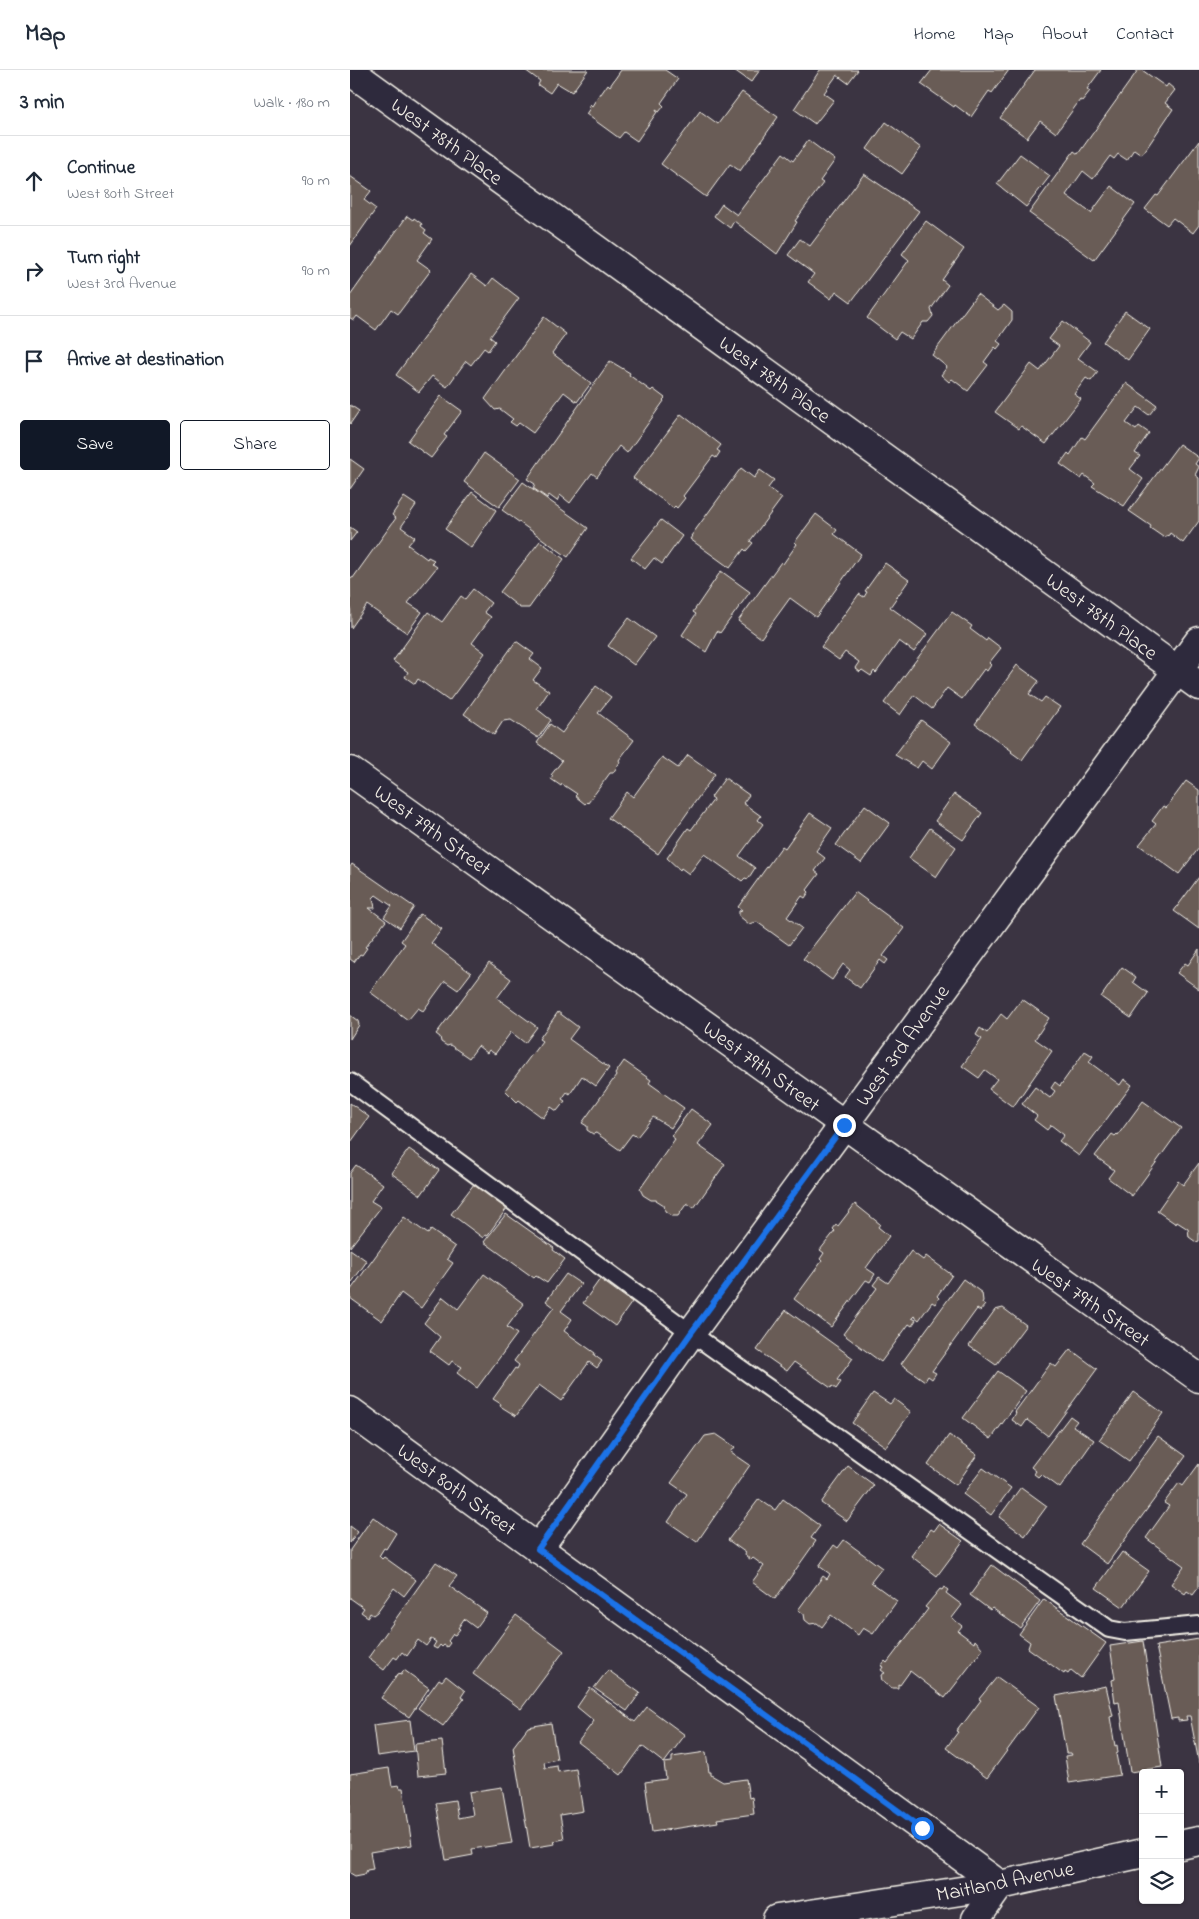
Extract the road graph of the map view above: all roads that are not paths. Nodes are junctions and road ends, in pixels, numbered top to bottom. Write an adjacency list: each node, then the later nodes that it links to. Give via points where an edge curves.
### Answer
1 (350, 71): 3 (street, West 78th Place)
2 (1199, 641): 3 (street, West 3rd Avenue)
3 (1177, 671): 4 (street, West 78th Place); 7 (street, West 3rd Avenue)
4 (1199, 686)
5 (350, 771): 7 (street, West 79th Street)
6 (350, 1082): 8 (lane)
7 (844, 1125): 8 (street, West 3rd Avenue); 9 (street, West 79th Street)
8 (691, 1333): 11 (street, West 3rd Avenue); 12 (lane, via 1109,1629 1125,1632)
9 (1199, 1378)
10 (350, 1411): 11 (street, West 80th Street)
11 (538, 1549): 16 (street, West 80th Street)
12 (1199, 1625)
13 (1199, 1841): 14 (street)
14 (1184, 1844)
15 (1139, 1854): 16 (street, Maitland Avenue)
16 (1000, 1885): 17 (street, Maitland Avenue); 18 (street)
17 (777, 1919)
18 (976, 1919)

